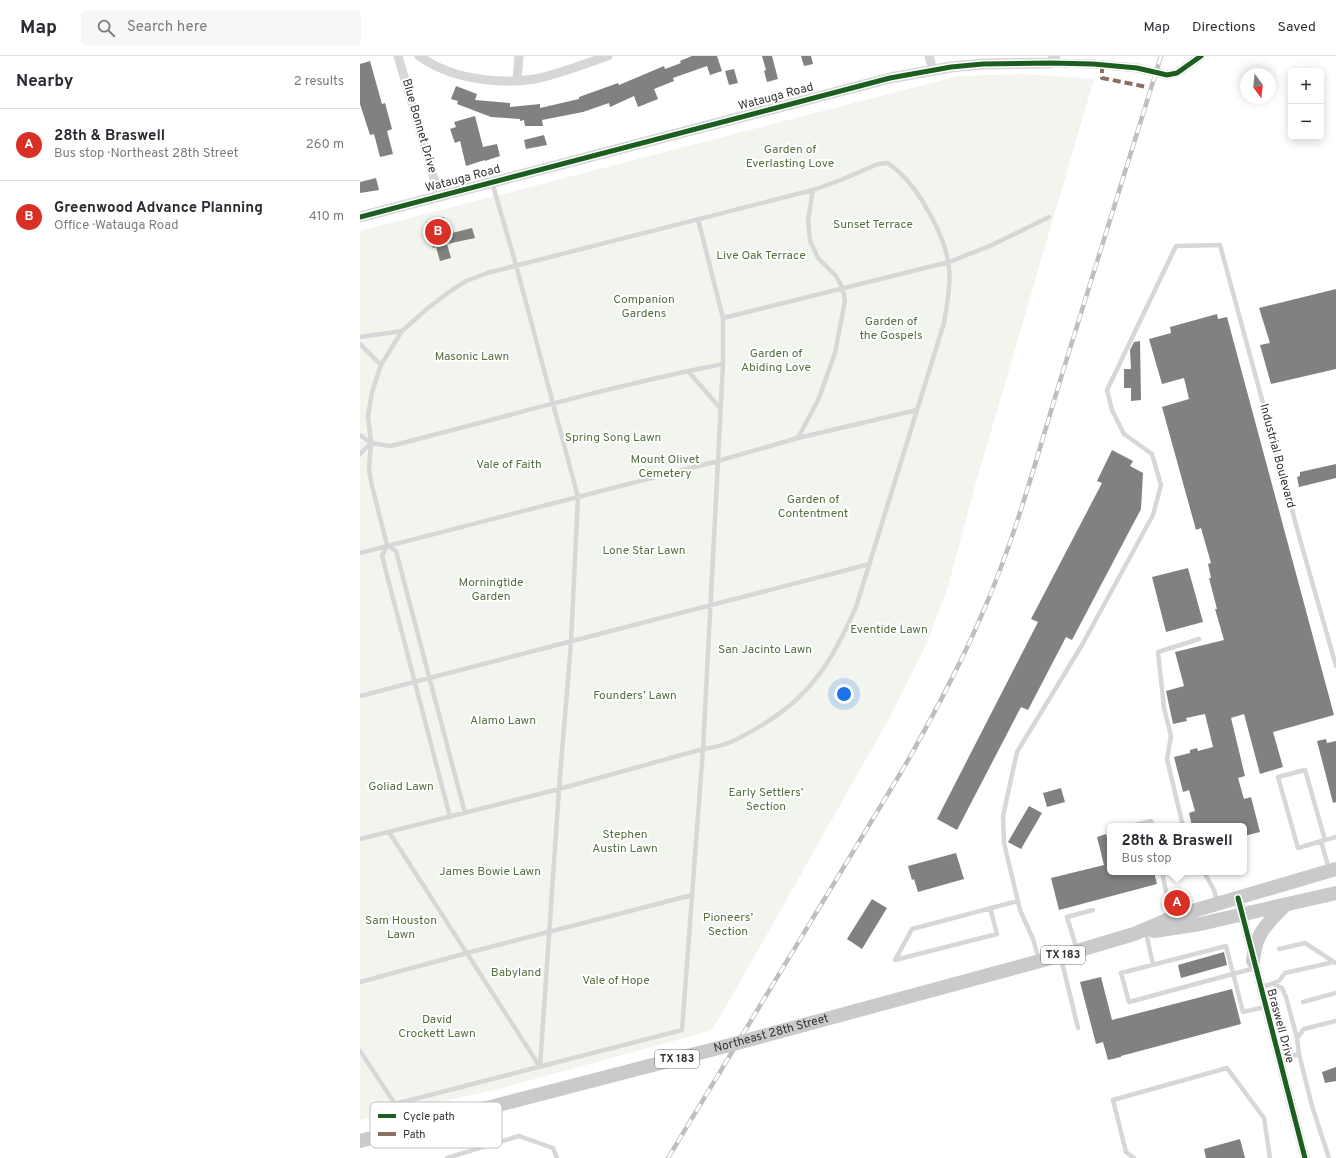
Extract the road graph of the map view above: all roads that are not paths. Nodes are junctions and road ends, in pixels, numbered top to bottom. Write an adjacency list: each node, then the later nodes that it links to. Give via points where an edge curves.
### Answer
1 (398, 56): 12 (street, Blue Bonnet Drive)
2 (419, 56): 9 (street, via 438,67 468,78)
3 (519, 56): 9 (street)
4 (608, 56): 9 (street, via 534,79)
5 (929, 56): 8 (street)
6 (1201, 56): 7 (street, Watauga Road, via 1177,73 1167,75 1137,68)
7 (1053, 59): 8 (street, Watauga Road)
8 (933, 70): 10 (street, Watauga Road, via 890,78)
9 (517, 80)
10 (492, 182): 12 (street, Watauga Road); 17 (lane)
11 (813, 190): 15 (lane); 16 (lane, via 878,164 888,164 901,173 918,194 943,239); 18 (lane, via 808,220 810,241 818,258 836,276)
12 (439, 196): 13 (street, Watauga Road)
13 (360, 217)
14 (1049, 217): 16 (lane)
15 (698, 219): 17 (lane); 19 (lane)
16 (949, 262): 18 (lane); 28 (lane, via 949,292 944,323)
17 (516, 265): 20 (lane, via 487,272 466,281 428,308); 26 (lane)
18 (843, 289): 19 (lane); 30 (lane, via 845,301 835,353 819,398)
19 (724, 318): 23 (lane)
20 (402, 331): 21 (lane); 24 (lane)
21 (360, 336)
22 (360, 344): 24 (lane)
23 (723, 364): 25 (lane); 27 (lane)
24 (381, 365): 31 (lane, via 372,392 368,416)
25 (688, 370): 26 (lane); 27 (lane)
26 (553, 404): 31 (lane, via 391,446); 34 (lane)
27 (720, 408): 33 (lane)
28 (917, 410): 30 (lane); 37 (lane)
29 (360, 435): 31 (lane)
30 (798, 438): 33 (lane)
31 (371, 443): 32 (lane); 35 (lane, via 369,470)
32 (360, 454)
33 (718, 461): 34 (lane); 38 (lane)
34 (578, 497): 35 (lane); 40 (lane)
35 (387, 545): 36 (lane); 42 (lane, via 396,551); 43 (lane, via 382,556)
36 (360, 553)
37 (870, 564): 38 (lane); 45 (lane, via 856,607 842,638 821,672 796,700 771,720 740,738 720,747)
38 (711, 605): 40 (lane); 45 (lane)
39 (1199, 639): 51 (lane, via 1158,652 1164,708 1171,736 1167,759)
40 (570, 642): 42 (lane); 46 (lane)
41 (1336, 666): 62 (lane, Industrial Boulevard, via 1220,245 1176,246 1107,390 1112,410 1124,434 1152,454 1161,486 1153,515 1090,632 1017,752 1003,816 1004,843)
42 (429, 678): 43 (lane); 47 (lane)
43 (415, 682): 44 (lane); 48 (lane)
44 (360, 696)
45 (702, 749): 46 (lane); 60 (lane)
46 (558, 789): 47 (lane); 69 (lane)
47 (466, 813): 48 (lane)
48 (450, 817): 52 (lane)
49 (1142, 823): 50 (lane, via 1152,820)
50 (1152, 823)
51 (1182, 823)
52 (389, 832): 54 (lane); 73 (lane)
53 (1336, 837): 55 (lane)
54 (360, 840)
55 (1323, 841): 55 (lane, via 1304,770 1278,777 1298,848); 56 (lane)
56 (1333, 870): 61 (main road, Northeast 28th Street / TX 183)
57 (1163, 875): 68 (lane)
58 (1206, 875): 63 (lane, via 1214,890)
59 (1336, 893): 64 (main road, Northeast 28th Street / TX 183)
60 (692, 895): 69 (lane); 93 (lane, via 682,1030)
61 (1238, 898): 63 (main road, Northeast 28th Street / TX 183); 67 (street, Braswell Drive)
62 (1018, 901): 65 (lane); 75 (lane)
63 (1217, 904): 68 (main road, Northeast 28th Street / TX 183)
64 (1285, 905): 67 (main road, Northeast 28th Street / TX 183); 77 (main road, via 1259,936)
65 (990, 908): 65 (lane, via 912,929 895,960 997,934)
66 (1093, 910): 72 (lane, via 1067,917)
67 (1242, 915): 70 (main road, Northeast 28th Street / TX 183); 77 (street, Braswell Drive)
68 (1172, 918): 70 (main road, Northeast 28th Street / TX 183)
69 (549, 932): 73 (lane); 93 (lane)
70 (1140, 933): 72 (main road, Northeast 28th Street / TX 183); 78 (lane)
71 (1279, 949): 76 (lane, via 1304,943)
72 (1077, 952): 74 (main road, Northeast 28th Street / TX 183)
73 (467, 953): 80 (lane); 93 (lane)
74 (1060, 956): 75 (main road, Northeast 28th Street / TX 183); 87 (lane)
75 (1039, 962): 96 (main road, Northeast 28th Street / TX 183, bridge)
76 (1335, 962): 81 (lane, via 1286,973)
77 (1254, 964): 79 (lane); 82 (street, Braswell Drive)
78 (1153, 965): 79 (lane, via 1226,946); 79 (lane, via 1121,973 1129,1002)
79 (1233, 973): 85 (lane, via 1243,1012)
80 (360, 982)
81 (1273, 984): 82 (lane); 88 (lane, via 1282,988 1286,996)
82 (1260, 988): 85 (street, Braswell Drive)
83 (1336, 993): 84 (lane)
84 (1303, 1002)
85 (1265, 1006): 92 (street, Braswell Drive)
86 (1336, 1021): 88 (lane, via 1304,1029)
87 (1078, 1028)
88 (1297, 1038): 90 (lane)
89 (360, 1051): 91 (lane)
90 (1299, 1054): 92 (lane); 107 (lane)
91 (362, 1056): 94 (lane)
92 (1279, 1059): 106 (street, Braswell Drive)
93 (540, 1067): 95 (lane)
94 (394, 1102)
95 (403, 1102)
96 (502, 1104)
97 (370, 1138): 98 (main road, Northeast 28th Street / TX 183, bridge)
98 (360, 1141)
99 (502, 1142): 103 (lane, via 519,1136 553,1148)
100 (483, 1148): 101 (lane)
101 (459, 1156): 102 (lane)
102 (447, 1158)
103 (557, 1158)
104 (1134, 1158): 105 (lane, via 1126,1152 1113,1100 1227,1068 1264,1118)
105 (1270, 1158)
106 (1305, 1158)
107 (1329, 1158)

